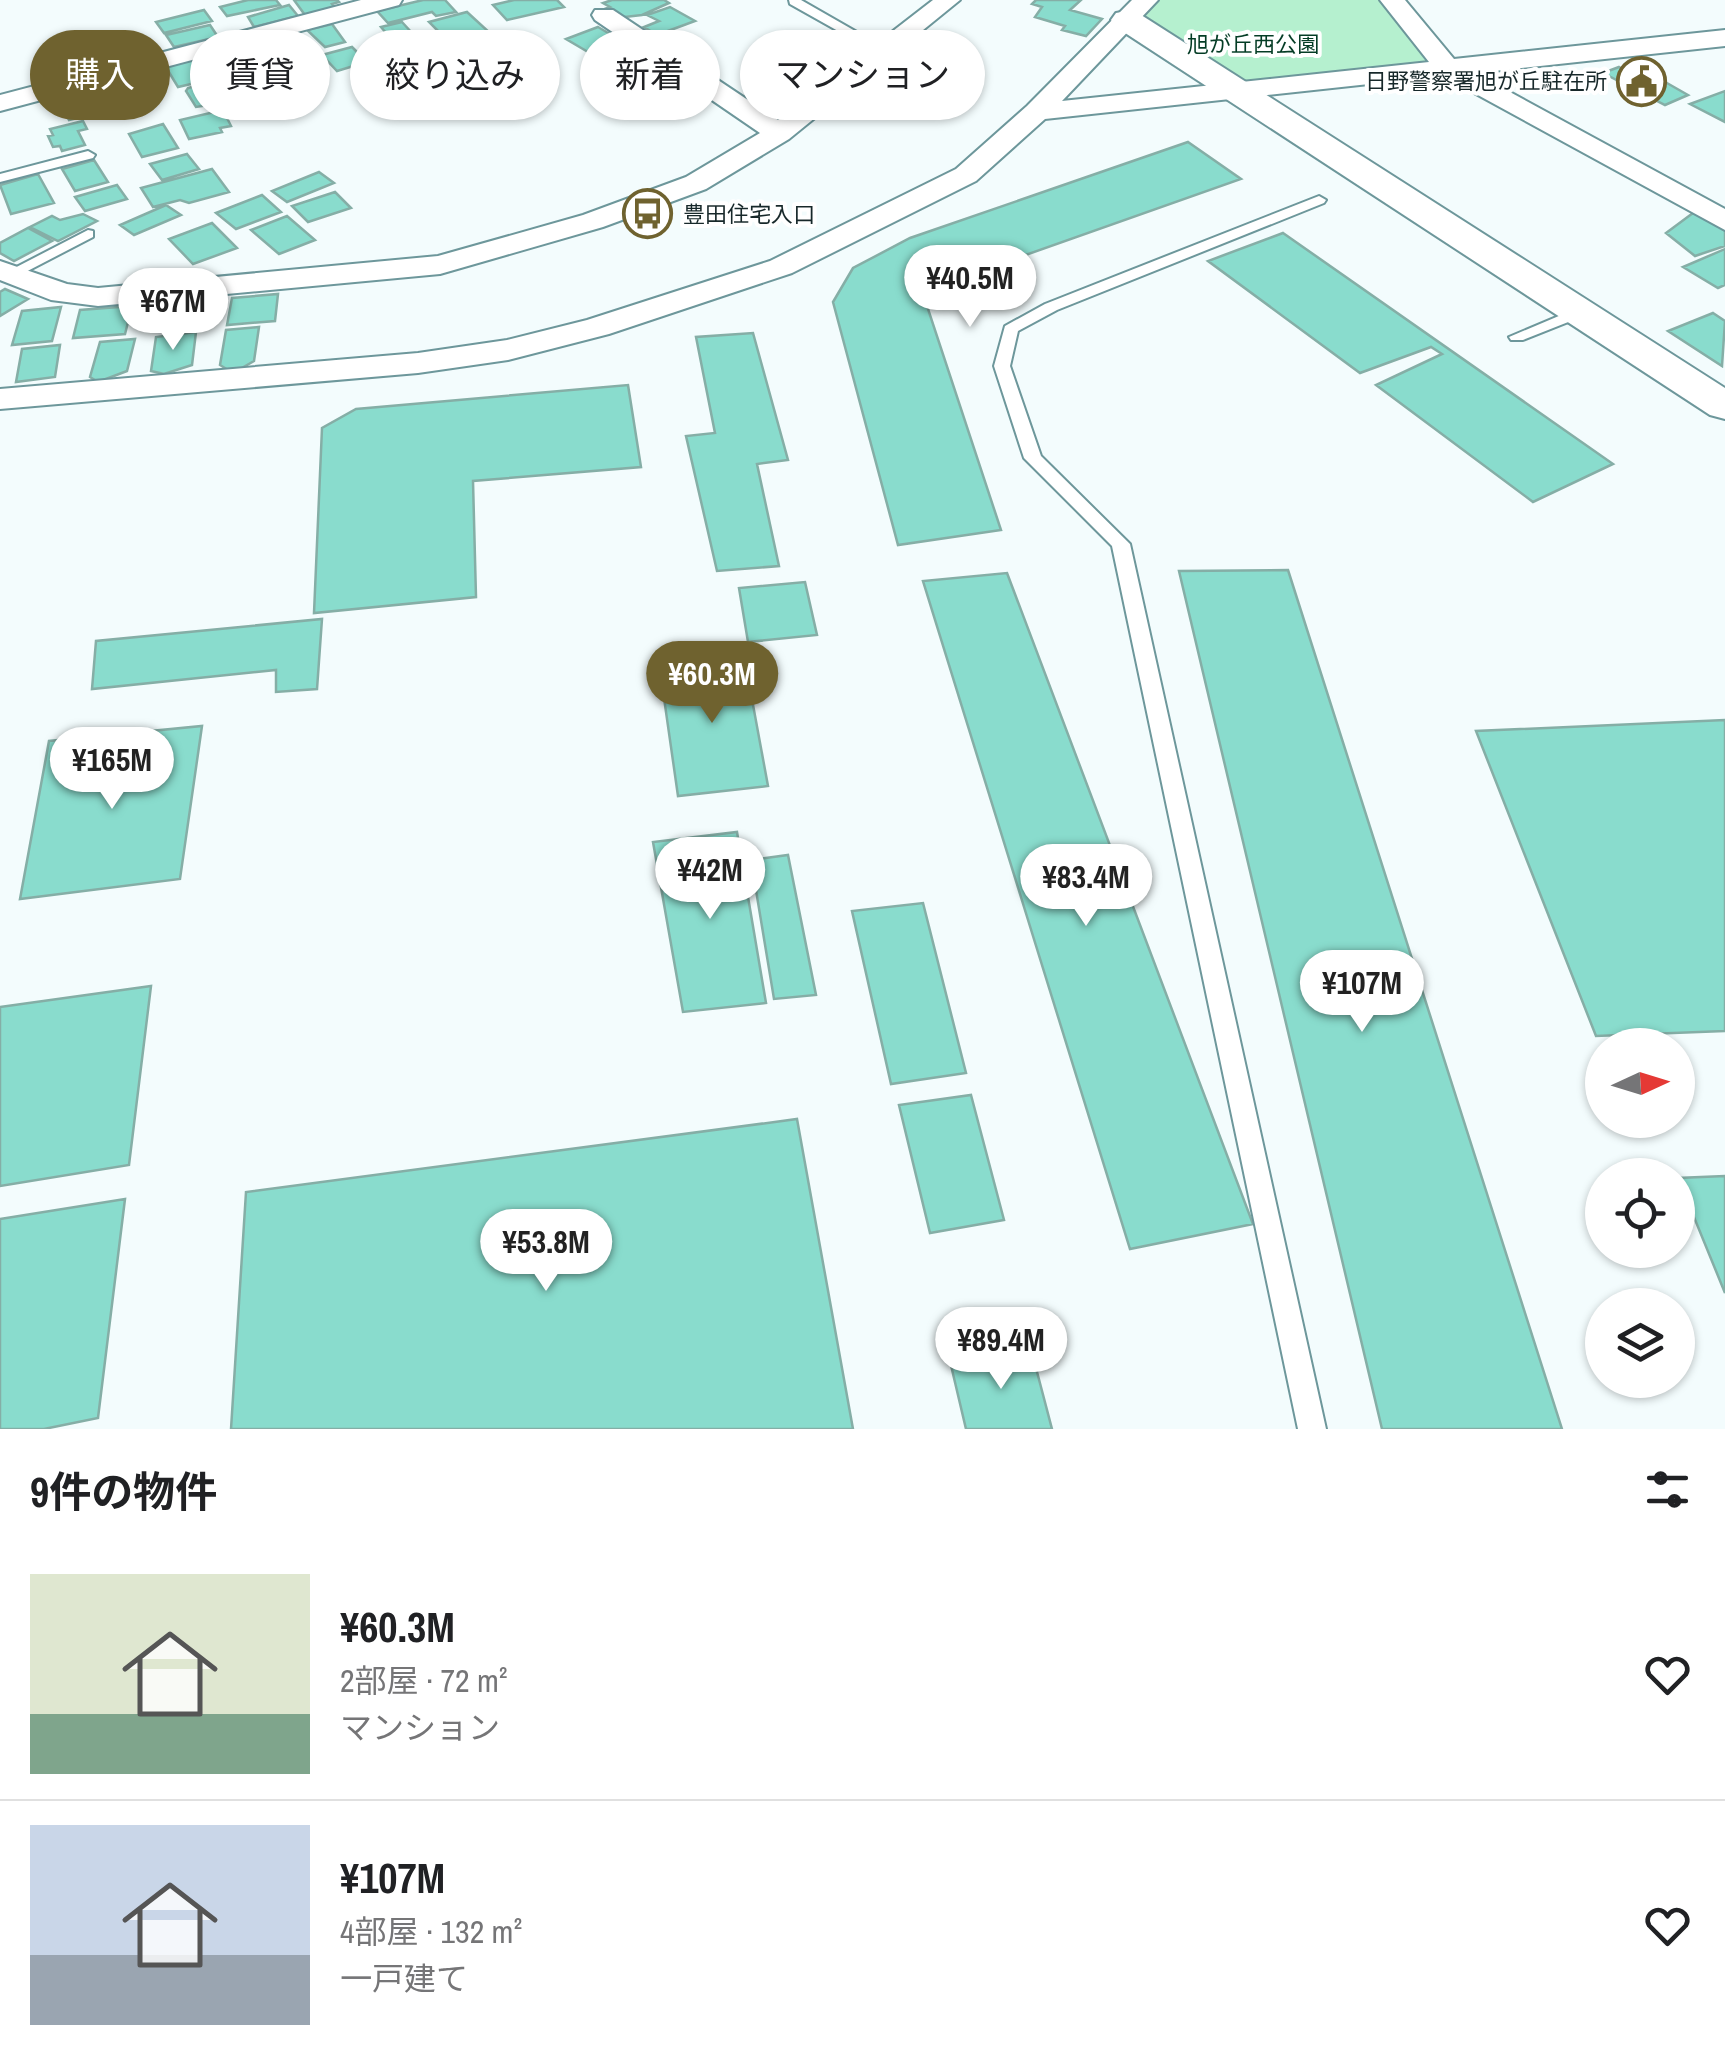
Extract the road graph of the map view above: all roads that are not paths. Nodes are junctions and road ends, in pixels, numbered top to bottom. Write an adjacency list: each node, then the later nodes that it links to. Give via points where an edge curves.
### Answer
1 (390, 0): 14 (street)
2 (948, 0): 8 (street)
3 (1392, 0): 12 (street)
4 (794, 1): 7 (lane)
5 (1136, 10): 13 (street); 15 (street)
6 (604, 15): 17 (street)
7 (846, 30)
8 (910, 30)
9 (1725, 38): 10 (street)
10 (1681, 42): 11 (street); 12 (street)
11 (1725, 64)
12 (1447, 68): 13 (street); 21 (street)
13 (1240, 90): 15 (street); 24 (street)
14 (0, 103)
15 (1036, 112): 26 (street, via 966,175 781,267 598,327 418,363)
16 (795, 120): 17 (street)
17 (778, 133): 23 (street, via 664,196 440,265 98,298)
18 (88, 155): 19 (lane)
19 (0, 178)
20 (1319, 200): 28 (lane, via 1051,307 1011,329 1002,366 1033,458 1121,544)
21 (1725, 221)
22 (88, 234): 23 (lane)
23 (6, 272)
24 (1580, 312): 25 (lane); 27 (street)
25 (1517, 337)
26 (0, 399)
27 (1725, 406)
28 (1312, 1429)

